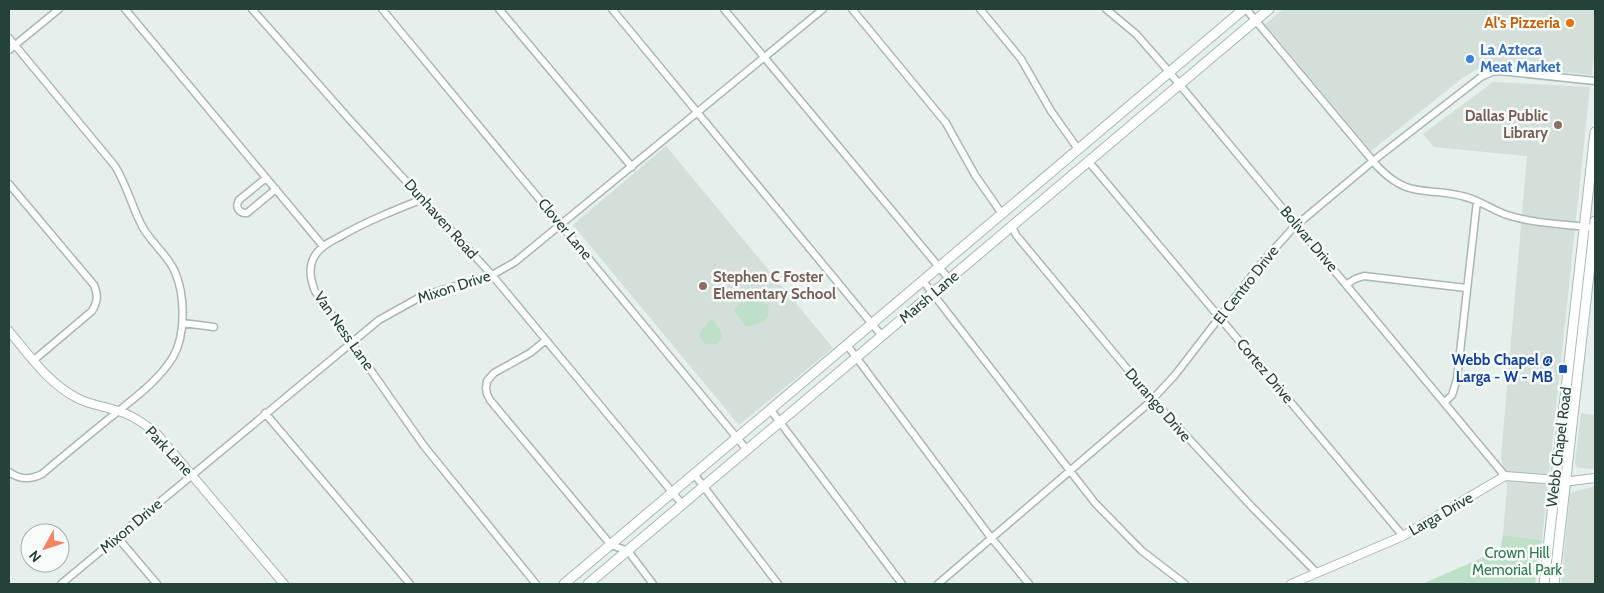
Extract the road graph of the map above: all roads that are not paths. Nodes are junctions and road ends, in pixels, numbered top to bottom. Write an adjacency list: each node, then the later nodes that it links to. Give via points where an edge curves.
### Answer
1 (59, 9): 16 (street)
2 (125, 9): 27 (street)
3 (252, 9): 30 (street, Dunhaven Road)
4 (382, 9): 34 (street, Clover Lane)
5 (499, 9): 26 (street)
6 (612, 9): 21 (street)
7 (724, 9): 17 (street)
8 (823, 9): 17 (street, Mixon Drive)
9 (852, 9): 32 (street, via 946,123 975,175)
10 (980, 9): 23 (street, via 1021,59 1050,111)
11 (1106, 9): 18 (street, Bolivar Drive, via 1136,34)
12 (1245, 9): 14 (street); 18 (main road, Marsh Lane)
13 (1269, 9): 14 (main road, Marsh Lane)
14 (1256, 20): 20 (main road, Marsh Lane); 24 (street)
15 (9, 38): 16 (street)
16 (12, 48): 47 (street, via 115,166 148,236 175,271 183,303)
17 (764, 57): 21 (street, Mixon Drive); 39 (street)
18 (1169, 72): 20 (street, Bolivar Drive); 23 (main road, Marsh Lane)
19 (1595, 81): 24 (street, El Centro Drive, via 1492,72)
20 (1180, 85): 25 (main road, Marsh Lane); 33 (street, Bolivar Drive)
21 (698, 112): 26 (street, Mixon Drive); 48 (street)
22 (1595, 132): 37 (main road, Webb Chapel Road)
23 (1078, 149): 25 (main road); 32 (main road, Marsh Lane)
24 (1373, 161): 31 (street, via 1387,176 1419,192 1461,195); 33 (street, El Centro Drive)
25 (1089, 162): 36 (main road, Marsh Lane); 46 (street, Cortez Drive)
26 (632, 167): 34 (street, Mixon Drive)
27 (266, 178): 29 (street); 29 (street, via 239,200 238,210 247,213)
28 (9, 184): 56 (street, via 94,285 97,293 98,303 92,311)
29 (276, 190): 38 (street)
30 (423, 199): 38 (street, via 363,224); 40 (street, Dunhaven Road)
31 (1477, 200): 37 (street, via 1506,215); 44 (street)
32 (1002, 214): 36 (main road); 39 (main road, Marsh Lane)
33 (1297, 224): 43 (street, Bolivar Drive); 46 (street, El Centro Drive)
34 (562, 225): 40 (street, Mixon Drive, via 527,254); 65 (street, Clover Lane)
35 (1595, 225): 37 (street); 58 (main road, Webb Chapel Road)
36 (1012, 226): 41 (main road, Marsh Lane); 59 (street, Durango Drive, via 1016,235)
37 (1584, 227): 57 (main road, Webb Chapel Road)
38 (323, 246): 53 (street, Van Ness Lane, via 311,263 312,283)
39 (939, 267): 41 (street); 42 (main road, Marsh Lane)
40 (492, 275): 52 (street, Dunhaven Road); 53 (street, Mixon Drive, via 422,296 379,320)
41 (949, 279): 45 (main road, Marsh Lane)
42 (923, 281): 45 (street); 48 (main road, Marsh Lane)
43 (1347, 284): 44 (street, via 1364,276); 60 (street, Bolivar Drive)
44 (1466, 288): 60 (street, via 1457,379 1452,395)
45 (932, 293): 51 (main road, Marsh Lane); 68 (street)
46 (1220, 317): 59 (street, El Centro Drive); 78 (street, Cortez Drive)
47 (183, 323): 49 (street); 62 (street, via 174,356 156,380)
48 (872, 323): 51 (street); 54 (main road, Marsh Lane)
49 (214, 327)
50 (9, 331): 56 (street, Park Lane)
51 (882, 336): 55 (main road, Marsh Lane)
52 (546, 340): 76 (street, Dunhaven Road); 81 (street, via 530,354 494,373 487,381 487,394)
53 (351, 342): 63 (street, Mixon Drive); 90 (street, Van Ness Lane, via 434,458)
54 (847, 345): 55 (street); 61 (main road, Marsh Lane)
55 (856, 358): 64 (main road, Marsh Lane); 80 (street)
56 (34, 360): 62 (street, Park Lane, via 46,376 67,392 90,404)
57 (1567, 378): 58 (main road); 73 (main road, Webb Chapel Road)
58 (1578, 379): 74 (main road, Webb Chapel Road)
59 (1152, 400): 68 (street, El Centro Drive); 85 (street, Durango Drive)
60 (1445, 402): 71 (street, Bolivar Drive)
61 (770, 409): 64 (street); 65 (main road, Marsh Lane)
62 (118, 411): 67 (street, via 42,474 20,479); 70 (street, Park Lane, via 140,420 157,434)
63 (265, 413): 70 (street, Mixon Drive); 89 (street)
64 (780, 422): 66 (main road, Marsh Lane); 95 (street)
65 (737, 437): 66 (street, Clover Lane); 69 (main road, Marsh Lane)
66 (747, 450): 75 (main road, Marsh Lane)
67 (9, 472)
68 (1071, 472): 80 (street, El Centro Drive); 98 (street, via 1095,503 1135,544)
69 (694, 474): 75 (street); 76 (main road, Marsh Lane)
70 (192, 475): 79 (street, Mixon Drive); 88 (street, Park Lane)
71 (1506, 476): 73 (street); 78 (street, Larga Drive)
72 (1595, 478): 74 (street)
73 (1555, 480): 74 (street); 83 (main road, Webb Chapel Road)
74 (1566, 481): 84 (main road, Webb Chapel Road)
75 (704, 486): 77 (main road, Marsh Lane); 94 (street)
76 (672, 492): 77 (street, Dunhaven Road); 81 (main road, Marsh Lane)
77 (682, 504): 82 (main road, Marsh Lane)
78 (1403, 536): 85 (street, Larga Drive)
79 (118, 538): 86 (street, Mixon Drive); 87 (street)
80 (992, 539): 96 (street, El Centro Drive); 97 (street)
81 (611, 544): 82 (street); 91 (main road, Marsh Lane)
82 (628, 551): 92 (main road, Marsh Lane); 93 (street)
83 (1546, 566): 84 (main road); 100 (main road, Webb Chapel Road)
84 (1555, 567): 101 (main road, Webb Chapel Road)
85 (1317, 573): 99 (street, Larga Drive)
86 (61, 584)
87 (157, 584)
88 (284, 584)
89 (410, 584)
90 (536, 584)
91 (564, 584)
92 (588, 584)
93 (653, 584)
94 (778, 584)
95 (902, 584)
96 (938, 584)
97 (1029, 584)
98 (1185, 584)
99 (1291, 584)
100 (1544, 584)
101 (1554, 584)

